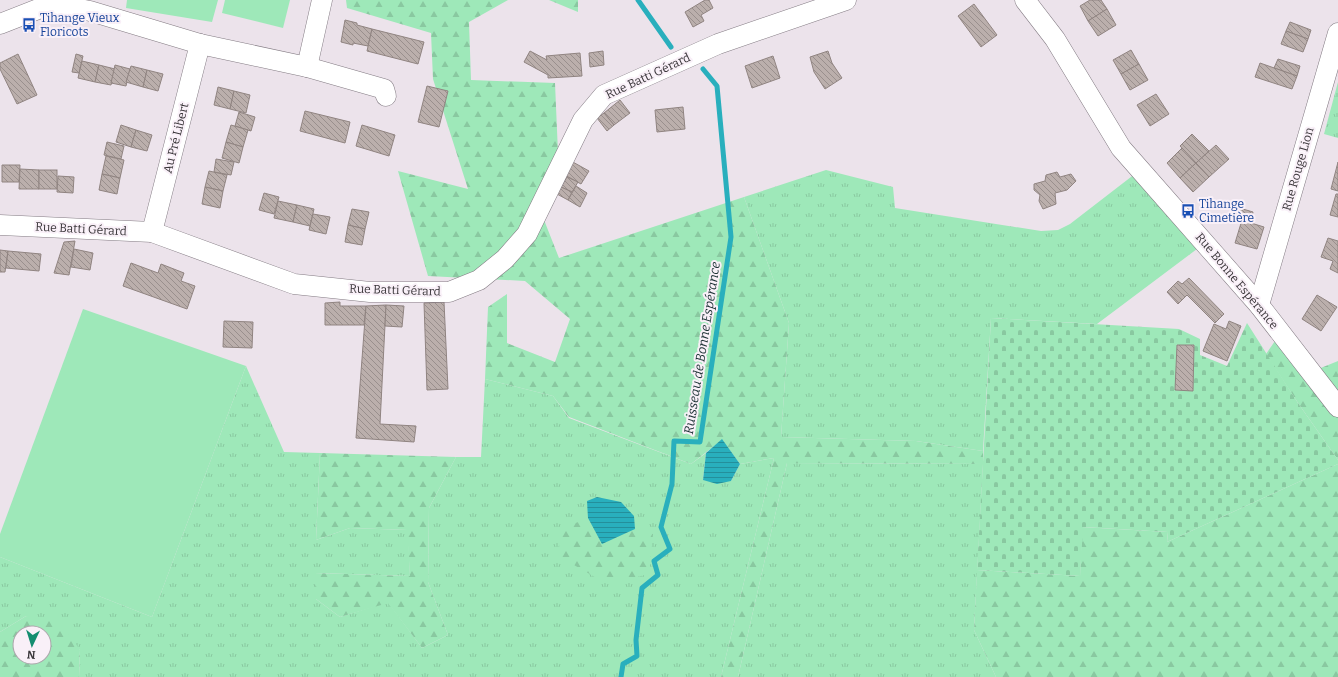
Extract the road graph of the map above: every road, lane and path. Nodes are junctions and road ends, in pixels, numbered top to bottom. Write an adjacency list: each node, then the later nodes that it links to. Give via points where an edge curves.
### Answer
1 (322, 0): 8 (street)
2 (846, 0): 11 (street, Rue Batti Gérard, via 718,44 604,94 583,120 527,234 504,259 479,280 449,292 370,292 294,284)
3 (1025, 0): 12 (street, Rue Bonne Espérance, via 1054,39 1121,148)
4 (93, 5): 5 (street, via 51,4); 7 (street)
5 (0, 24)
6 (1338, 33): 12 (street, Rue Rouge Lion)
7 (200, 44): 8 (street); 11 (street, Au Pré Libert)
8 (307, 67): 9 (street, via 384,89)
9 (386, 96)
10 (0, 225): 11 (street, Rue Batti Gérard)
11 (152, 232)
12 (1259, 305): 13 (street, Rue Bonne Espérance)
13 (1338, 407)

